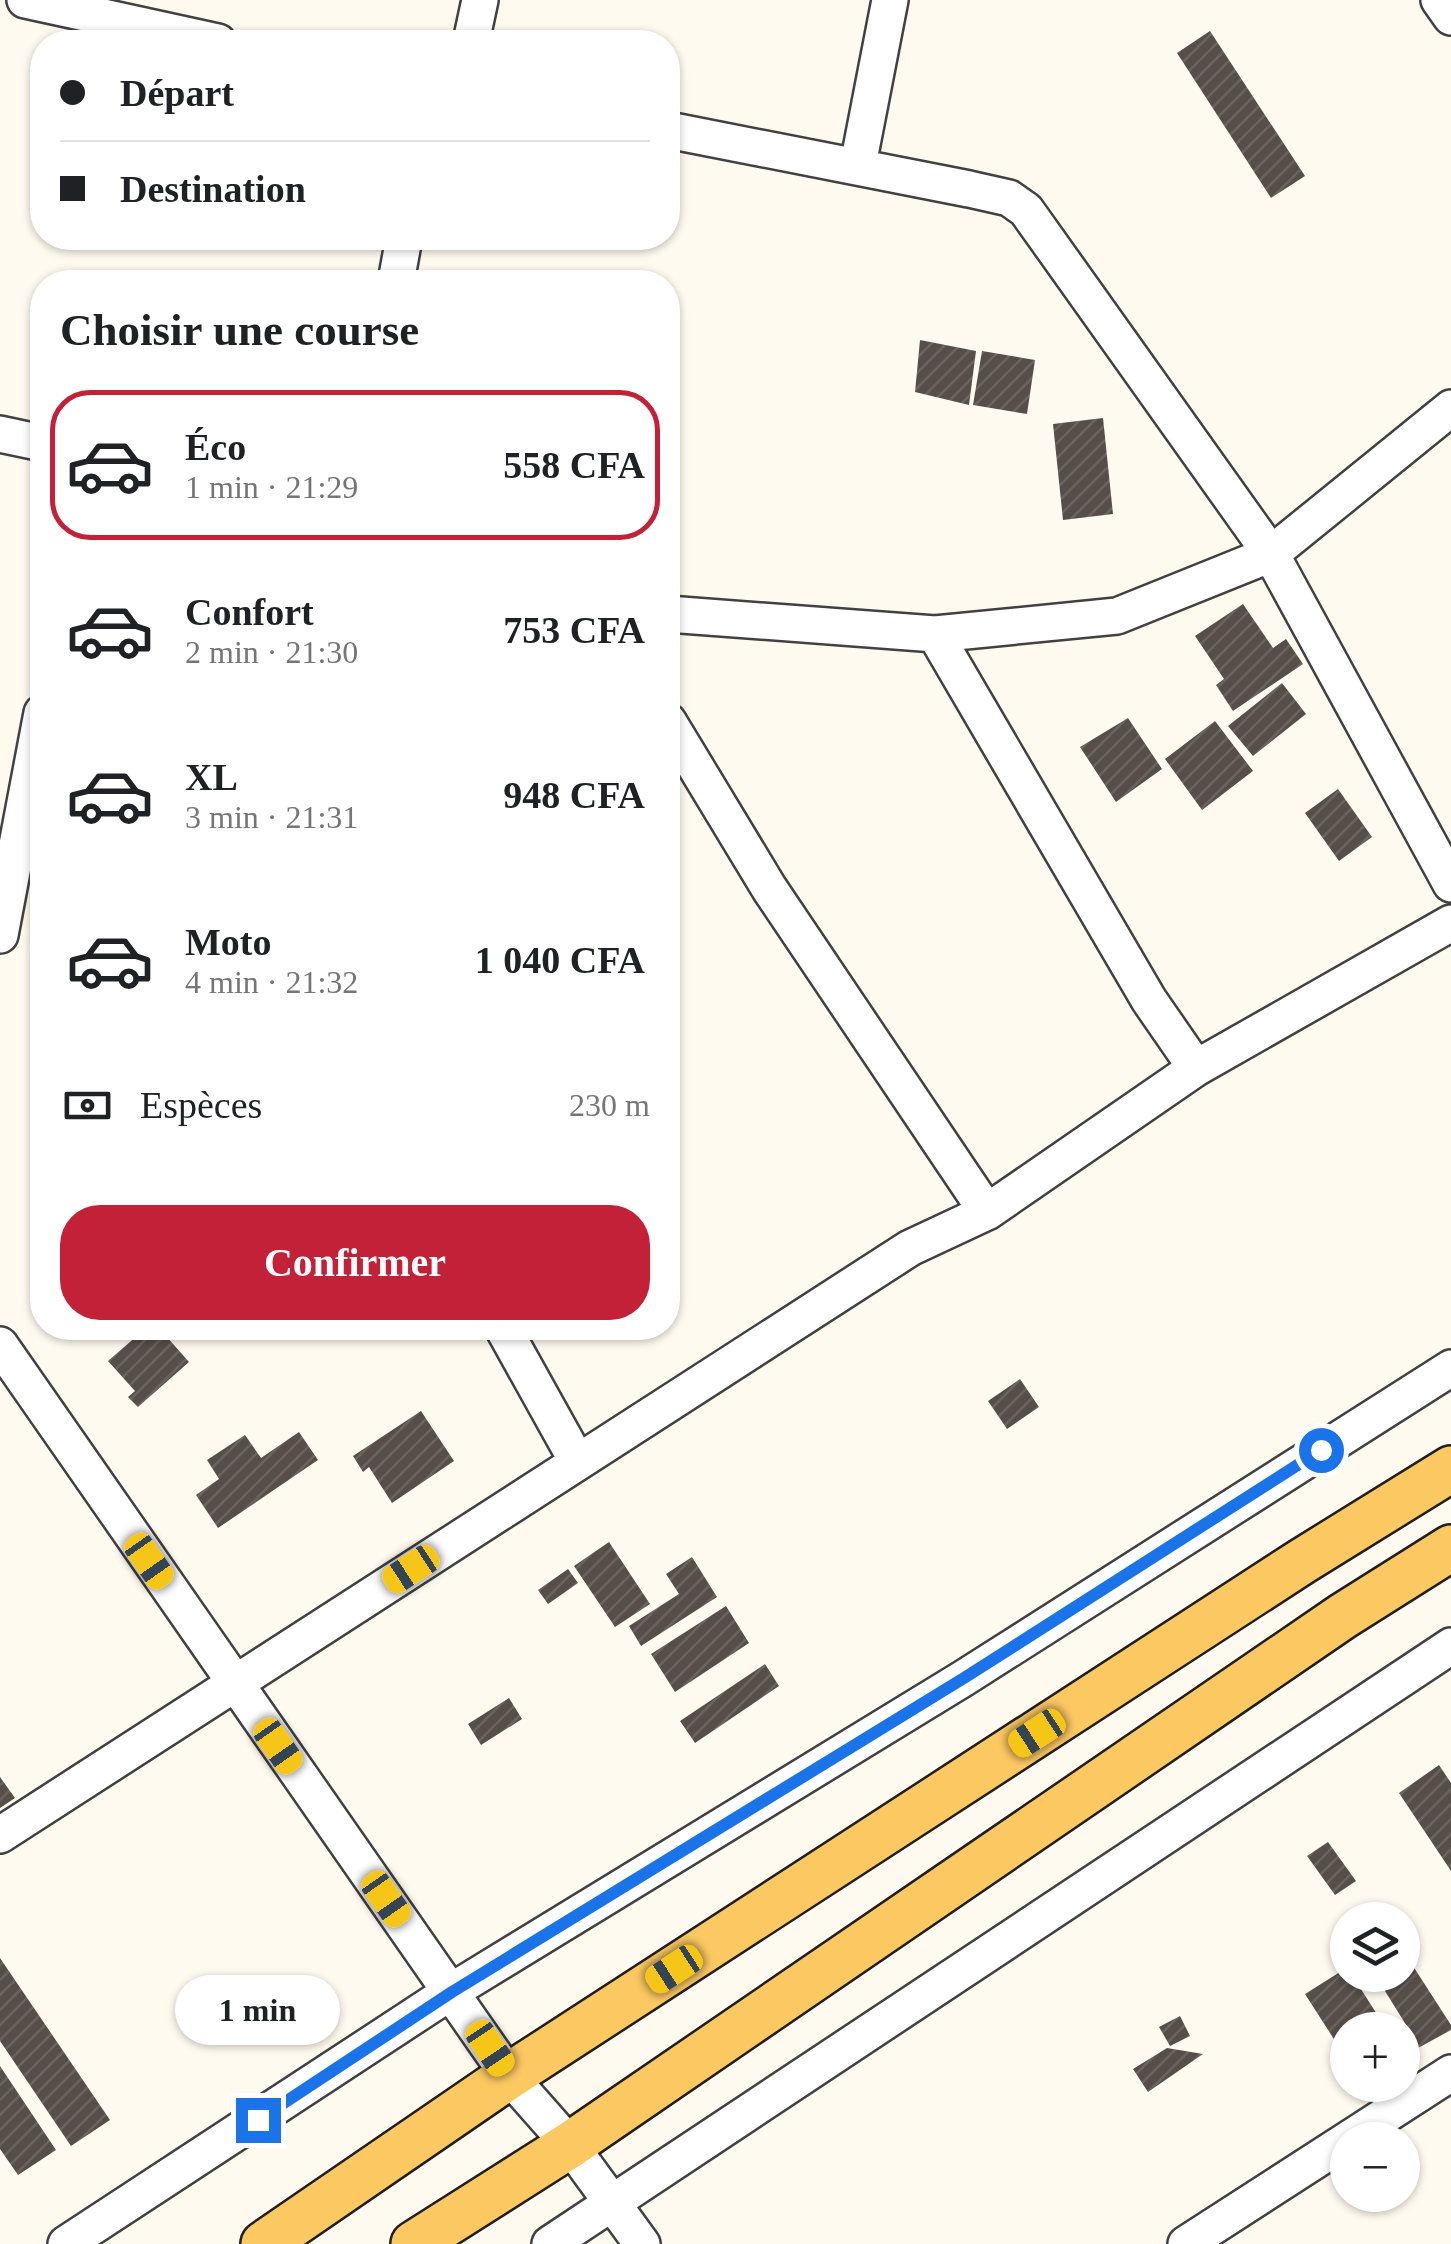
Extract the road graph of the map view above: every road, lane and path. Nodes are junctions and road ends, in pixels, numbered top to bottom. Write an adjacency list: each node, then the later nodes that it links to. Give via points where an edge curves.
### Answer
1 (25, 0): 6 (street)
2 (480, 0): 7 (street)
3 (890, 0): 9 (street)
4 (1439, 0): 5 (street)
5 (1451, 17)
6 (163, 30)
7 (474, 30)
8 (680, 132): 9 (street)
9 (858, 165): 13 (street, via 1009,198 1026,210)
10 (1451, 408): 13 (street)
11 (0, 434): 12 (street)
12 (30, 440)
13 (1271, 554): 15 (street, via 1117,616); 18 (street)
14 (680, 615): 15 (street)
15 (935, 634): 21 (street)
16 (680, 741): 22 (street, via 768,888)
17 (30, 776): 20 (street)
18 (1451, 884)
19 (1451, 923): 21 (street)
20 (0, 935)
21 (1196, 1068): 22 (street)
22 (987, 1212): 26 (street, via 910,1248)
23 (509, 1340): 26 (street)
24 (0, 1345): 30 (street)
25 (1451, 1368): 32 (street)
26 (577, 1460): 30 (street)
27 (1451, 1469): 34 (main road)
28 (1451, 1548): 35 (main road)
29 (1451, 1646): 36 (street)
30 (234, 1684): 31 (street); 32 (street)
31 (0, 1836)
32 (452, 1992): 34 (street); 37 (street)
33 (1451, 2072): 42 (street)
34 (509, 2076): 35 (street); 38 (main road)
35 (570, 2145): 36 (street); 39 (main road)
36 (613, 2202): 40 (street); 41 (street)
37 (66, 2244)
38 (264, 2244)
39 (414, 2244)
40 (550, 2244)
41 (642, 2244)
42 (1186, 2244)

